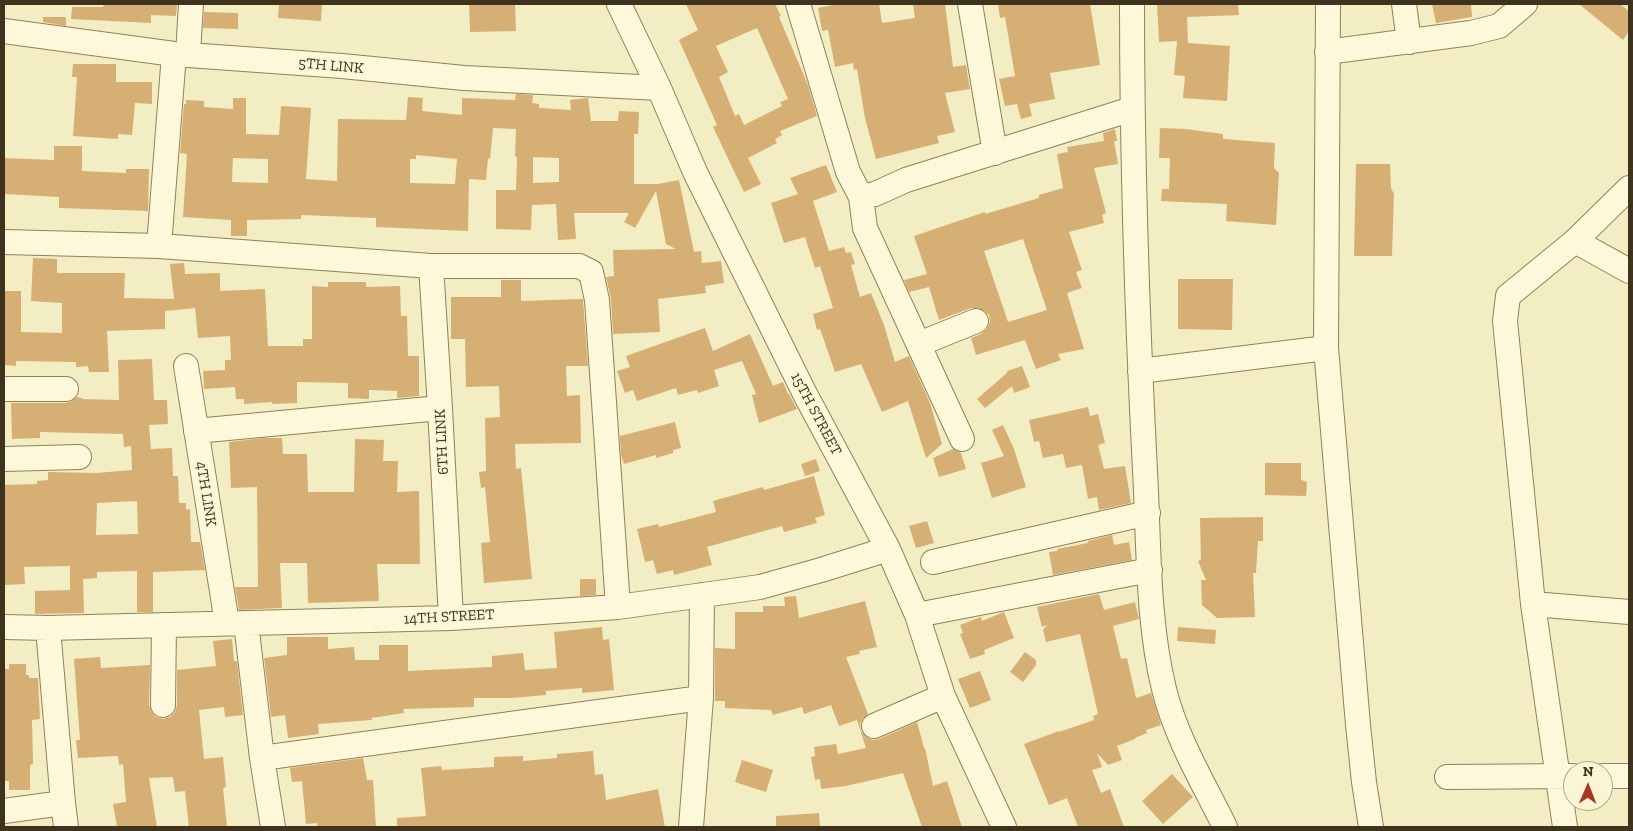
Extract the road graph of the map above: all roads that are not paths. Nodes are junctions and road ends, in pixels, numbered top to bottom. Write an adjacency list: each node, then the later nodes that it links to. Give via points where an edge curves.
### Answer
1 (191, 4): 12 (street)
2 (618, 4): 13 (street, 15TH STREET)
3 (798, 4): 17 (street, via 848,172)
4 (970, 4): 15 (street)
5 (1132, 4): 14 (street)
6 (1328, 4): 11 (street)
7 (1404, 4): 10 (street)
8 (1525, 4): 10 (street, via 1499,26)
9 (4, 31): 12 (street, 5TH LINK)
10 (1409, 42): 11 (street)
11 (1327, 52): 25 (street)
12 (181, 54): 13 (street, 5TH LINK, via 464,78); 20 (street)
13 (659, 88): 36 (street, 15TH STREET, via 695,172 774,332)
14 (1132, 109): 15 (street); 27 (street)
15 (994, 153): 17 (street)
16 (1629, 188): 18 (street)
17 (861, 197): 24 (street, via 865,228)
18 (1575, 241): 22 (street); 40 (street, via 1508,296 1505,321)
19 (4, 242): 20 (street)
20 (159, 246): 21 (street)
21 (431, 266): 30 (street, 6TH LINK); 41 (street, via 569,265 591,272 597,300)
22 (1629, 271)
23 (976, 321): 24 (street)
24 (919, 344): 32 (street)
25 (1326, 348): 27 (street); 67 (street, via 1359,735)
26 (186, 366): 31 (street, 4TH LINK)
27 (1140, 371): 35 (street)
28 (4, 389): 29 (street)
29 (66, 389)
30 (440, 408): 31 (street); 44 (street, 6TH LINK)
31 (196, 431): 45 (street, 4TH LINK)
32 (962, 438)
33 (79, 457): 34 (street)
34 (4, 459)
35 (1148, 513): 37 (street); 38 (street)
36 (888, 549): 39 (street, 14TH STREET, via 760,587); 43 (street, 15TH STREET)
37 (933, 562)
38 (1150, 570): 43 (street); 66 (street, via 1157,648 1173,721)
39 (702, 595): 41 (street, 14TH STREET); 50 (street)
40 (1533, 604): 42 (street); 54 (street)
41 (618, 607): 44 (street, 14TH STREET)
42 (1629, 612)
43 (917, 615): 49 (street, 15TH STREET)
44 (451, 618): 45 (street, 14TH STREET)
45 (237, 623): 46 (street, 14TH STREET); 53 (street, 4TH LINK)
46 (164, 625): 48 (street, 14TH STREET); 51 (street)
47 (4, 627): 48 (street, 14TH STREET)
48 (48, 628): 59 (street)
49 (942, 696): 52 (street); 65 (street, 15TH STREET)
50 (701, 698): 53 (street); 64 (street)
51 (163, 705)
52 (874, 726)
53 (262, 758): 63 (street, 4TH LINK)
54 (1563, 761)
55 (1563, 776): 58 (street)
56 (1613, 776): 57 (street)
57 (1629, 776)
58 (1447, 777)
59 (63, 803): 60 (street); 62 (street)
60 (4, 811)
61 (1565, 811): 68 (street)
62 (66, 827)
63 (273, 827)
64 (691, 827)
65 (1004, 827)
66 (1225, 827)
67 (1372, 827)
68 (1565, 827)

